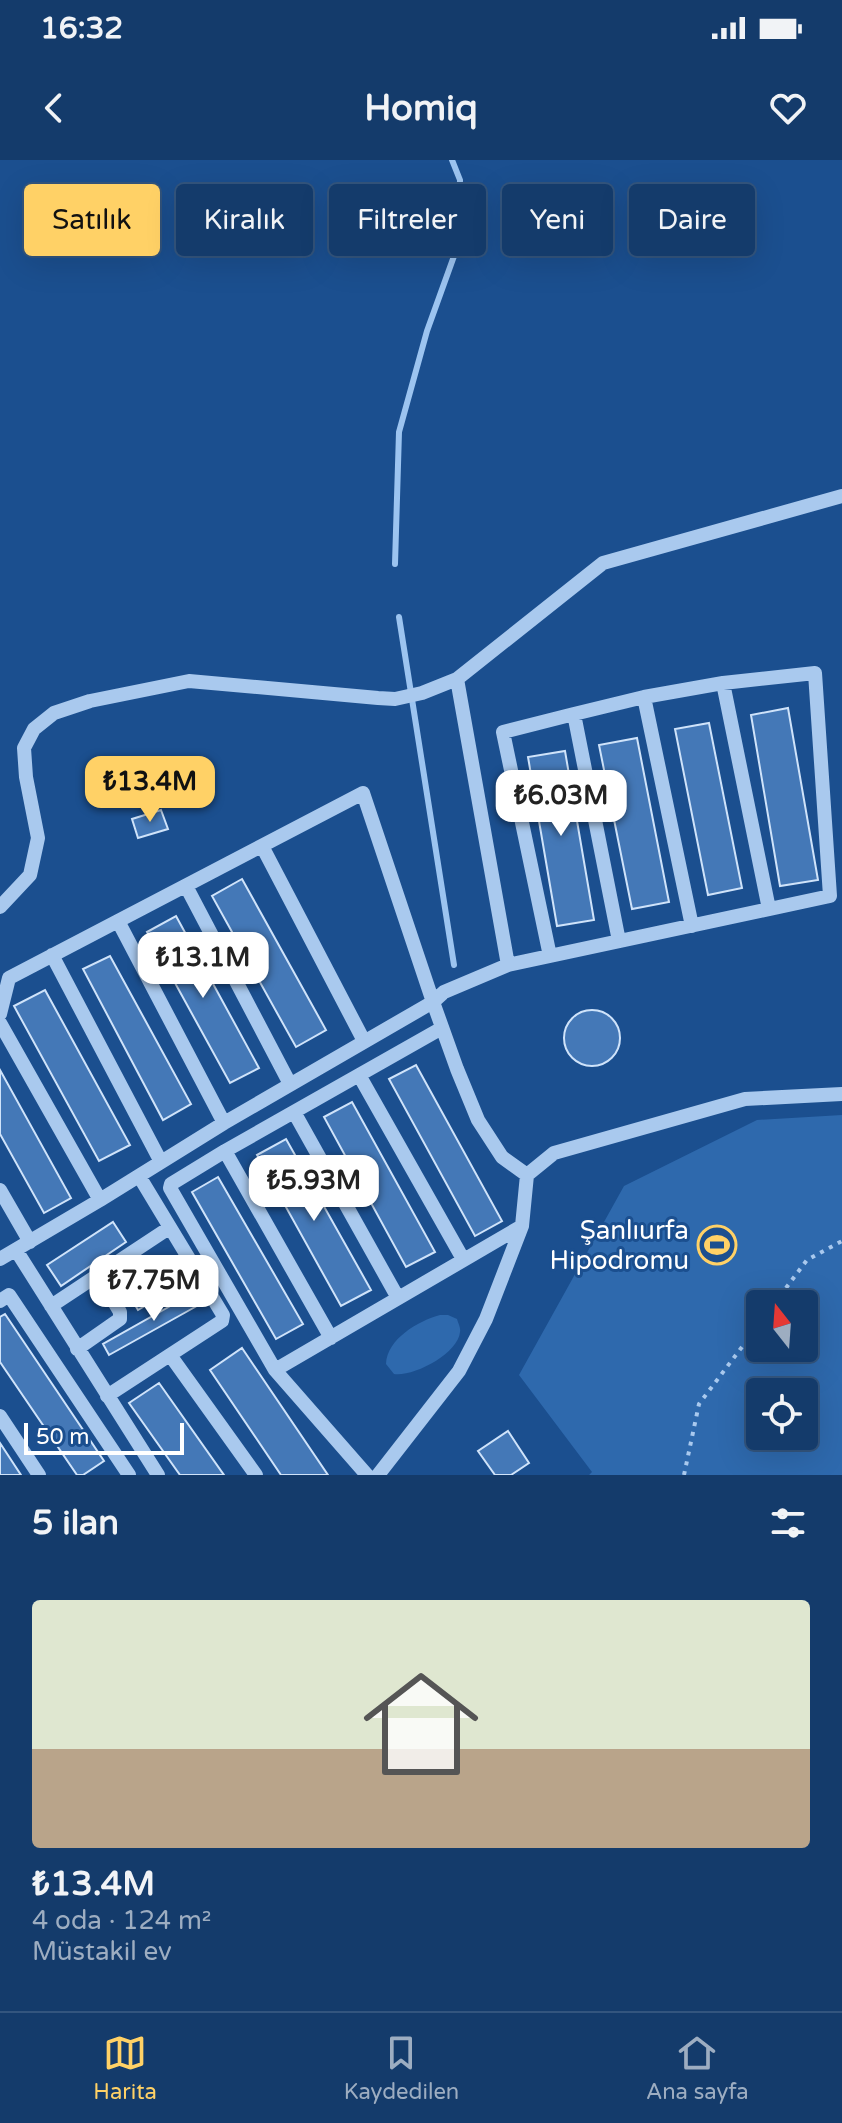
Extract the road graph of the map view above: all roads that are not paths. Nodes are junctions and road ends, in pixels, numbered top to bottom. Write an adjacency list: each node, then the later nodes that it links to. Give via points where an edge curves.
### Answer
1 (842, 496): 2 (street, via 603,563)
2 (457, 679): 8 (street, via 395,699 189,681 54,713 34,729 24,748 38,838 30,875); 15 (street)
3 (723, 683): 4 (street); 9 (street); 9 (street, via 815,673 830,896)
4 (644, 697): 5 (street); 11 (street)
5 (574, 714): 12 (street); 14 (street, via 503,732)
6 (262, 846): 7 (street); 16 (street, via 363,793); 20 (street)
7 (186, 886): 10 (street); 22 (street)
8 (0, 907)
9 (769, 909): 11 (street)
10 (118, 921): 13 (street); 25 (street)
11 (692, 926): 12 (street)
12 (619, 941): 14 (street)
13 (52, 955): 17 (street, via 9,978); 27 (street)
14 (550, 956): 15 (street)
15 (508, 965): 16 (street)
16 (438, 997): 19 (street); 20 (street)
17 (0, 1014)
18 (0, 1023): 31 (street)
19 (442, 1028): 21 (street); 28 (street, via 478,1120 502,1157)
20 (364, 1041): 22 (street)
21 (359, 1075): 24 (street); 36 (street)
22 (290, 1084): 25 (street)
23 (842, 1094): 28 (street, via 745,1099 554,1153)
24 (294, 1112): 26 (street); 38 (street)
25 (224, 1123): 27 (street)
26 (225, 1151): 41 (street); 44 (street, via 170,1188)
27 (161, 1162): 29 (street)
28 (527, 1175): 32 (street)
29 (139, 1176): 31 (street); 33 (street)
30 (0, 1190): 34 (street)
31 (100, 1200): 34 (street)
32 (522, 1226): 36 (street); 52 (street, via 486,1319 459,1371)
33 (169, 1228): 37 (street); 43 (street, via 223,1315 222,1321)
34 (23, 1246): 35 (street); 40 (street)
35 (0, 1259)
36 (463, 1259): 38 (street)
37 (98, 1275): 40 (street); 42 (street, via 120,1319)
38 (398, 1298): 41 (street)
39 (0, 1301): 48 (street, via 9,1295)
40 (51, 1306): 42 (street)
41 (331, 1338): 44 (street)
42 (77, 1349): 45 (street)
43 (170, 1355): 45 (street); 50 (street)
44 (275, 1370): 51 (street)
45 (107, 1396): 49 (street)
46 (0, 1416): 47 (street)
47 (39, 1475)
48 (129, 1475)
49 (158, 1475)
50 (256, 1475)
51 (367, 1475)
52 (378, 1475)

